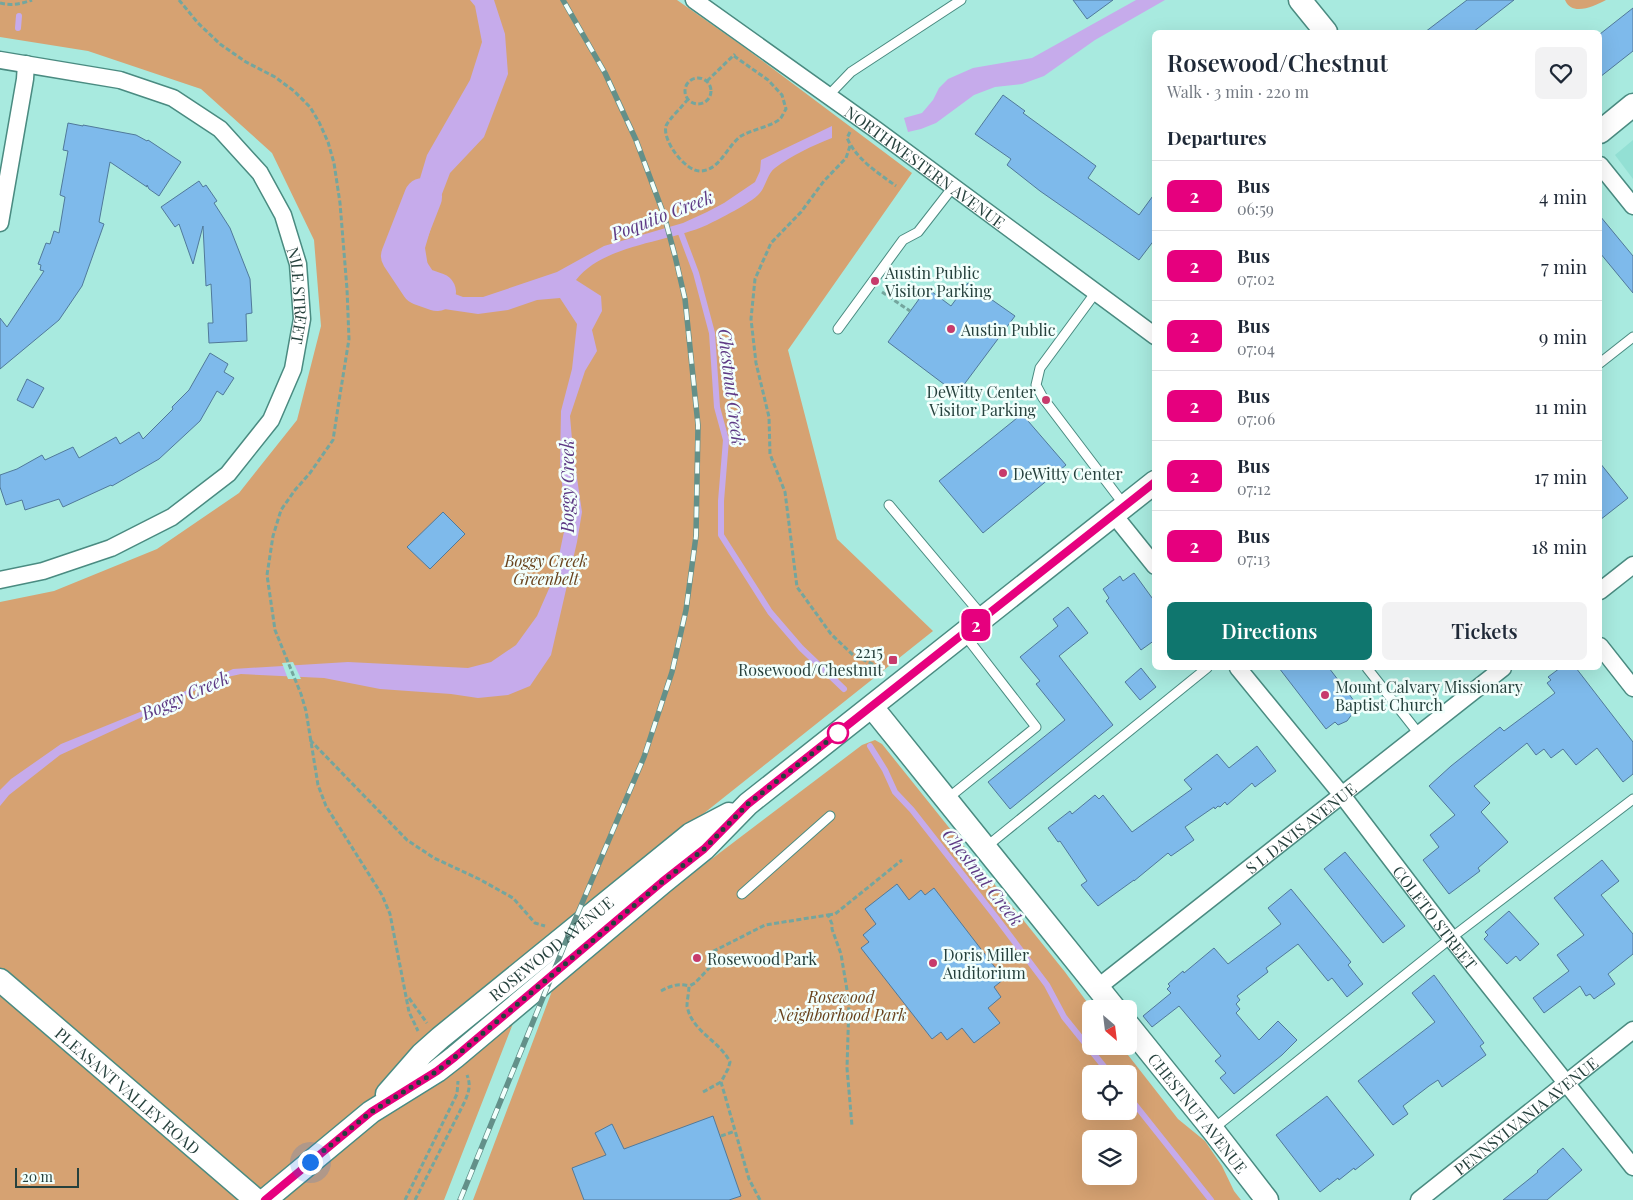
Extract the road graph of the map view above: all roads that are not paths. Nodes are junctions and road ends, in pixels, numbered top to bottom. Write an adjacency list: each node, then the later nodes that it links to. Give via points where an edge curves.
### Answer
1 (694, 0): 7 (street, NORTHWESTERN AVENUE)
2 (960, 0): 7 (lane, via 851,72)
3 (1300, 0): 4 (street)
4 (1324, 30)
5 (0, 60): 6 (street, NILE STREET)
6 (26, 64): 13 (street); 24 (street, NILE STREET, via 120,80 173,98 220,129 260,172 283,215 298,264 302,319 294,369 272,420 228,474 172,517 111,548 43,571)
7 (828, 96): 11 (street, NORTHWESTERN AVENUE)
8 (1633, 106): 9 (street)
9 (1602, 130)
10 (1602, 167): 12 (street)
11 (953, 187): 14 (street, NORTHWESTERN AVENUE); 15 (lane, via 918,232 903,240)
12 (1633, 206)
13 (0, 222)
14 (1096, 292): 16 (street, NORTHWESTERN AVENUE); 21 (lane, via 1040,368 1036,385)
15 (838, 329)
16 (1152, 334)
17 (1633, 337): 18 (lane)
18 (1602, 361)
19 (1152, 484): 21 (street, ROSEWOOD AVENUE)
20 (889, 505): 26 (lane)
21 (1120, 511): 22 (street); 26 (street, ROSEWOOD AVENUE)
22 (1152, 561)
23 (1633, 565): 25 (street)
24 (0, 580)
25 (1602, 589)
26 (984, 618): 27 (street, ROSEWOOD AVENUE)
27 (964, 634): 34 (street, ROSEWOOD AVENUE); 37 (lane, via 1036,727)
28 (1602, 649): 33 (street)
29 (1205, 670): 40 (lane)
30 (1240, 670): 36 (street, COLETO STREET)
31 (1369, 670): 35 (lane)
32 (1500, 670): 35 (street, S L DAVIS AVENUE)
33 (1633, 688)
34 (872, 707): 37 (street); 52 (street, ROSEWOOD AVENUE, via 748,804 691,834 422,1054 371,1112)
35 (1419, 734): 36 (street, S L DAVIS AVENUE)
36 (1342, 795): 42 (street, COLETO STREET); 44 (street, S L DAVIS AVENUE)
37 (947, 799): 40 (street)
38 (1633, 799): 42 (lane)
39 (830, 816): 41 (lane)
40 (985, 848): 44 (street)
41 (742, 894)
42 (1451, 938): 48 (street, COLETO STREET); 49 (lane)
43 (0, 980): 51 (street, PLEASANT VALLEY ROAD)
44 (1097, 988): 45 (street)
45 (1107, 1000)
46 (1633, 1030): 48 (street, PENNSYLVANIA AVENUE)
47 (1138, 1037): 49 (street, CHESTNUT AVENUE)
48 (1566, 1083): 50 (street, COLETO STREET); 54 (street, PENNSYLVANIA AVENUE)
49 (1212, 1129): 53 (street, CHESTNUT AVENUE)
50 (1633, 1167)
51 (256, 1200)
52 (265, 1200)
53 (1267, 1200)
54 (1419, 1200)

